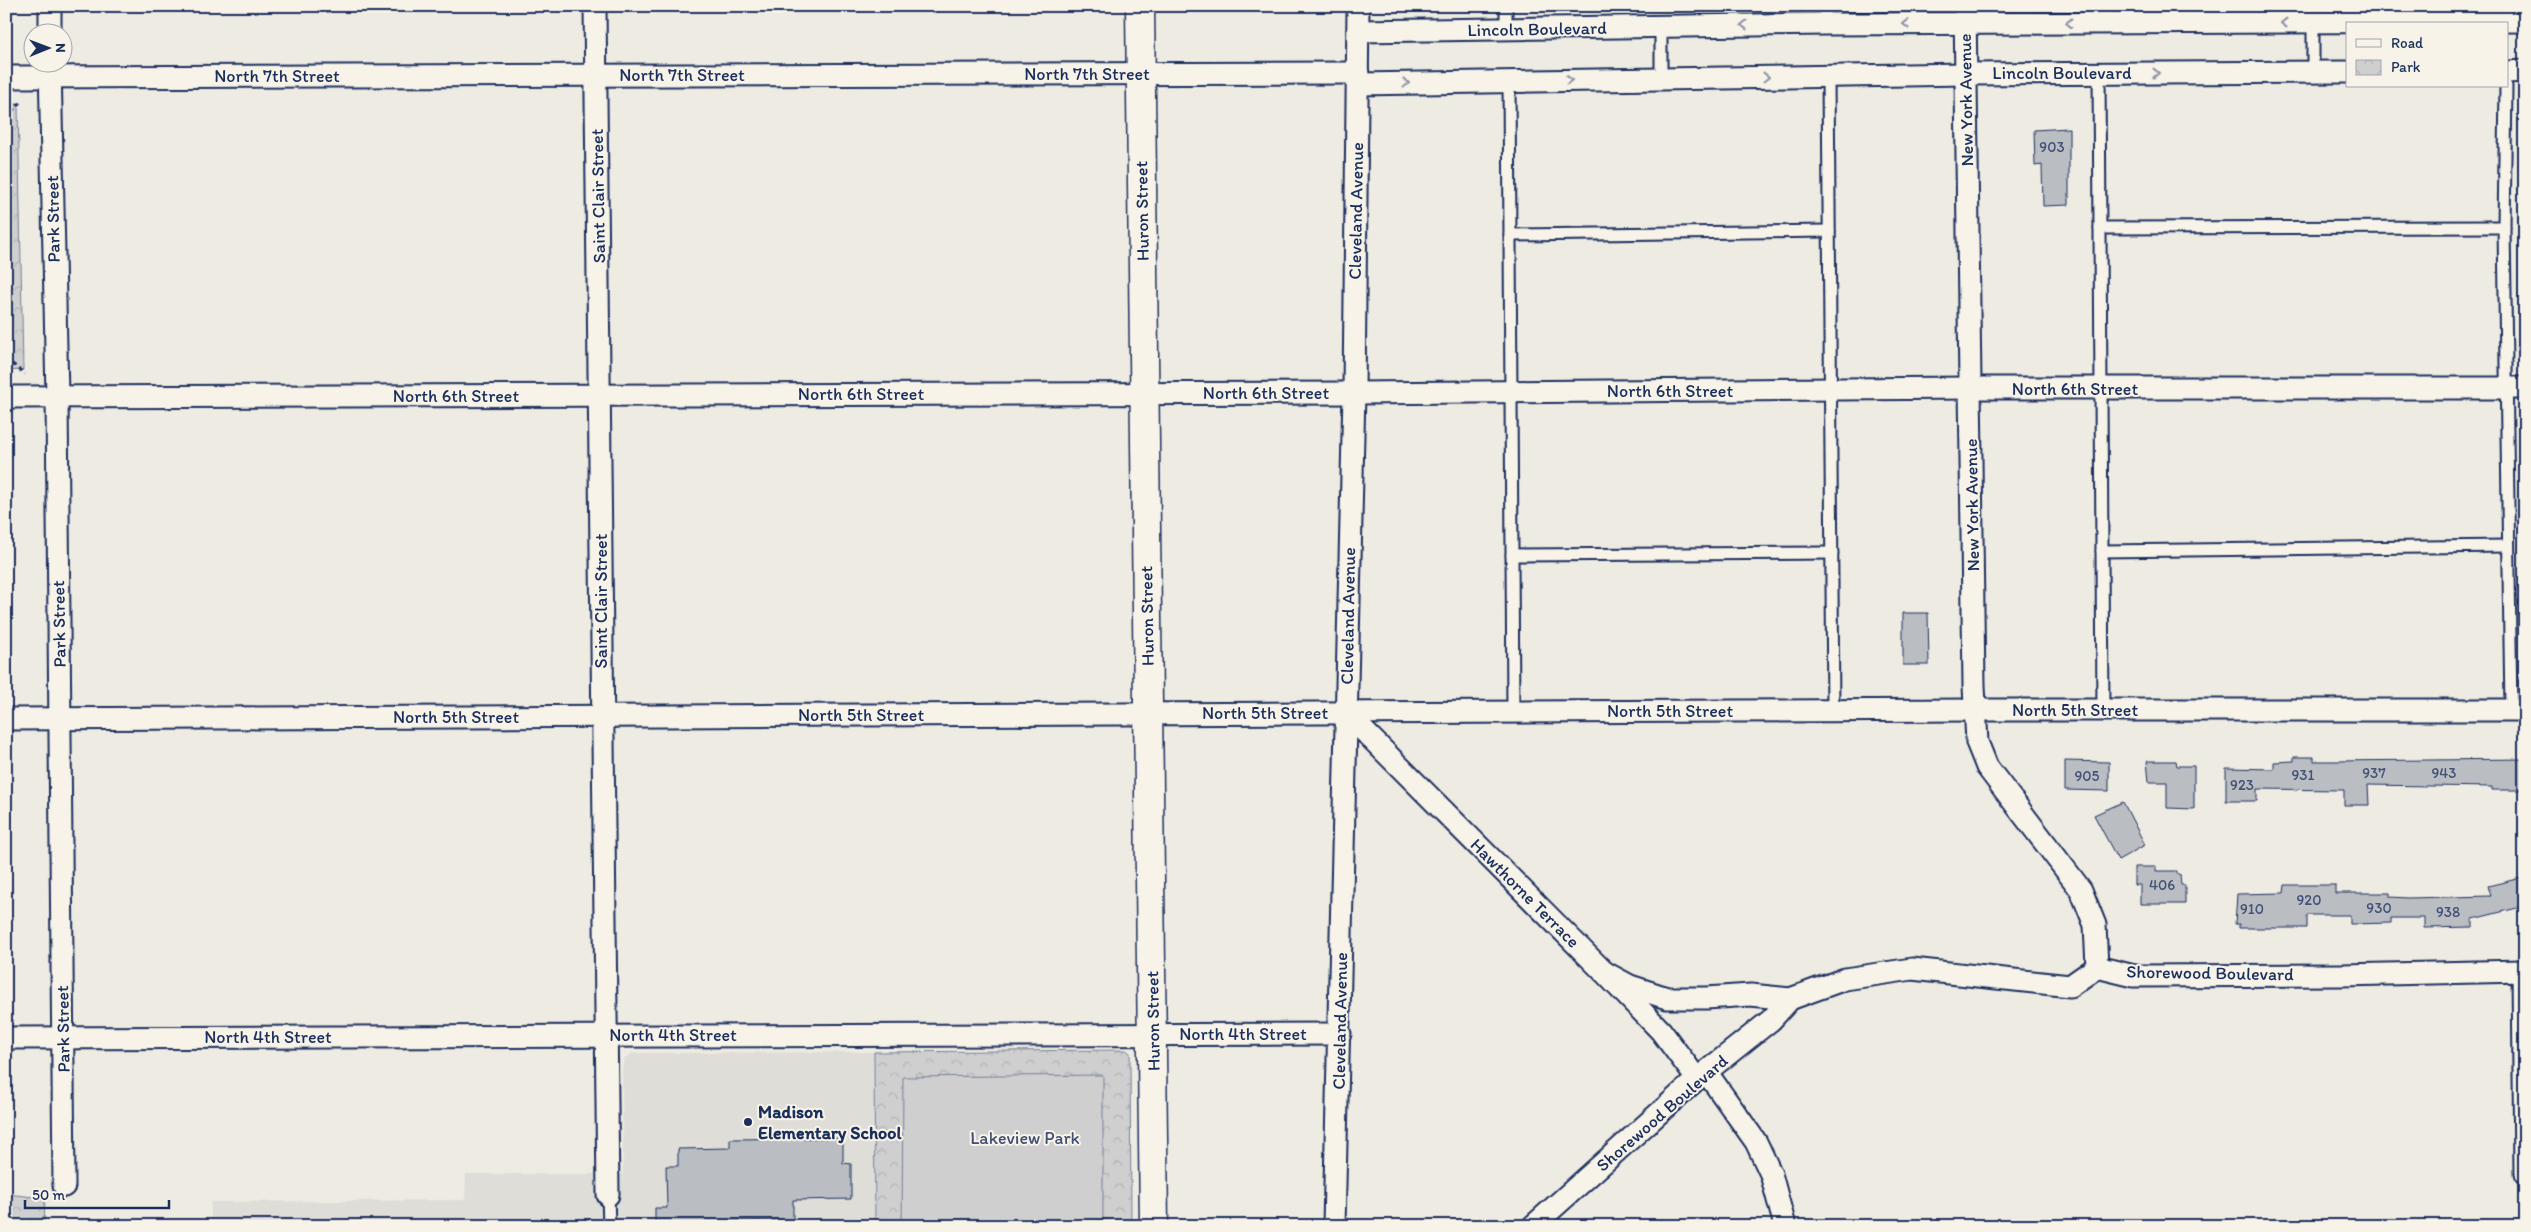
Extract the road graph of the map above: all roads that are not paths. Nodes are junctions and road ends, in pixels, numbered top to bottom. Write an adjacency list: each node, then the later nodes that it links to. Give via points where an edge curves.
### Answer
1 (50, 6): 11 (street)
2 (595, 6): 26 (street, Saint Clair Street)
3 (1140, 6): 24 (street, Huron Street)
4 (1358, 6): 15 (street, Cleveland Avenue)
5 (1506, 6): 14 (lane)
6 (2501, 14): 10 (street, Lincoln Boulevard); 12 (street, Lincoln Boulevard)
7 (1825, 15): 8 (street, Lincoln Boulevard, one-way to 7); 13 (street, Lincoln Boulevard, one-way to 13)
8 (1965, 15): 9 (street, Lincoln Boulevard, one-way to 8); 25 (street, New York Avenue)
9 (2107, 15): 12 (street, Lincoln Boulevard, one-way to 9)
10 (2525, 21)
11 (50, 22)
12 (2313, 22): 20 (lane)
13 (1661, 27): 14 (street, Lincoln Boulevard); 30 (lane)
14 (1506, 29): 15 (street, Lincoln Boulevard)
15 (1358, 31): 29 (street, Cleveland Avenue)
16 (72, 70): 26 (street, North 7th Street)
17 (2525, 71): 22 (street)
18 (37, 72): 28 (street, North 7th Street)
19 (50, 72): 46 (street, Park Street)
20 (2313, 72): 21 (street, Lincoln Boulevard); 23 (street, Lincoln Boulevard, one-way to 20)
21 (2346, 72)
22 (2508, 72)
23 (2099, 73): 25 (street, Lincoln Boulevard); 34 (lane)
24 (1141, 74): 26 (street, North 7th Street); 29 (street, North 7th Street); 43 (street, Huron Street)
25 (1966, 74): 27 (street, Lincoln Boulevard); 37 (street, New York Avenue)
26 (596, 75): 44 (street, Saint Clair Street)
27 (1828, 76): 30 (street, Lincoln Boulevard, one-way to 27); 35 (lane)
28 (6, 77)
29 (1358, 79): 31 (street, Lincoln Boulevard, one-way to 31); 42 (street, Cleveland Avenue)
30 (1662, 79): 31 (street, Lincoln Boulevard, one-way to 30)
31 (1509, 81): 36 (lane)
32 (2506, 88): 33 (lane)
33 (2504, 227): 34 (lane); 38 (lane)
34 (2100, 228): 39 (lane)
35 (1830, 231): 36 (lane); 40 (lane)
36 (1510, 236): 41 (lane)
37 (1971, 388): 39 (street, North 6th Street); 40 (street, North 6th Street); 52 (street, New York Avenue)
38 (2515, 388): 39 (street, North 6th Street); 47 (lane)
39 (2102, 389): 48 (lane)
40 (1831, 390): 41 (street, North 6th Street); 49 (lane)
41 (1512, 392): 42 (street, North 6th Street); 50 (lane)
42 (1354, 393): 43 (street, North 6th Street); 56 (street, Cleveland Avenue)
43 (1144, 394): 44 (street, North 6th Street); 57 (street, Huron Street)
44 (600, 395): 46 (street, North 6th Street); 58 (street, Saint Clair Street)
45 (6, 397): 46 (street, North 6th Street)
46 (57, 397): 59 (street, Park Street)
47 (2508, 546): 48 (lane); 54 (lane)
48 (2102, 551): 53 (lane)
49 (1832, 553): 50 (lane); 51 (lane)
50 (1512, 555): 55 (lane)
51 (1833, 710): 52 (street, North 5th Street); 55 (street, North 5th Street)
52 (1974, 710): 53 (street, North 5th Street); 61 (street, New York Avenue, via 1977,742 1987,768 2081,890 2095,925)
53 (2103, 710): 54 (street, North 5th Street)
54 (2518, 710)
55 (1513, 712): 56 (street, North 5th Street)
56 (1346, 713): 57 (street, North 5th Street); 62 (street, Hawthorne Terrace); 65 (street, Cleveland Avenue)
57 (1149, 714): 58 (street, North 5th Street); 64 (street, Huron Street)
58 (602, 716): 59 (street, North 5th Street); 66 (street, Saint Clair Street)
59 (60, 718): 60 (street, North 5th Street); 68 (street, Park Street)
60 (6, 719)
61 (2097, 967): 63 (street, Shorewood Boulevard, via 2070,986 1912,969 1845,978); 70 (street, Shorewood Boulevard, via 2134,976 2523,971)
62 (1604, 972): 63 (street, Shorewood Boulevard, via 1630,986 1667,998 1751,995); 69 (street, Hawthorne Terrace)
63 (1790, 999): 69 (street, Shorewood Boulevard, via 1771,1020)
64 (1153, 1034): 65 (street, North 4th Street); 66 (street, North 4th Street); 74 (street, Huron Street)
65 (1340, 1034): 75 (street, Cleveland Avenue)
66 (608, 1036): 68 (street, North 4th Street); 72 (street, Saint Clair Street)
67 (6, 1038): 68 (street, North 4th Street)
68 (63, 1038): 71 (street, Park Street)
69 (1702, 1076): 76 (street, Shorewood Boulevard); 77 (street, Hawthorne Terrace, via 1756,1142 1771,1174)
70 (2525, 1174)
71 (64, 1186)
72 (608, 1195): 73 (lane)
73 (609, 1226)
74 (1154, 1226)
75 (1334, 1226)
76 (1533, 1226)
77 (1786, 1226)

